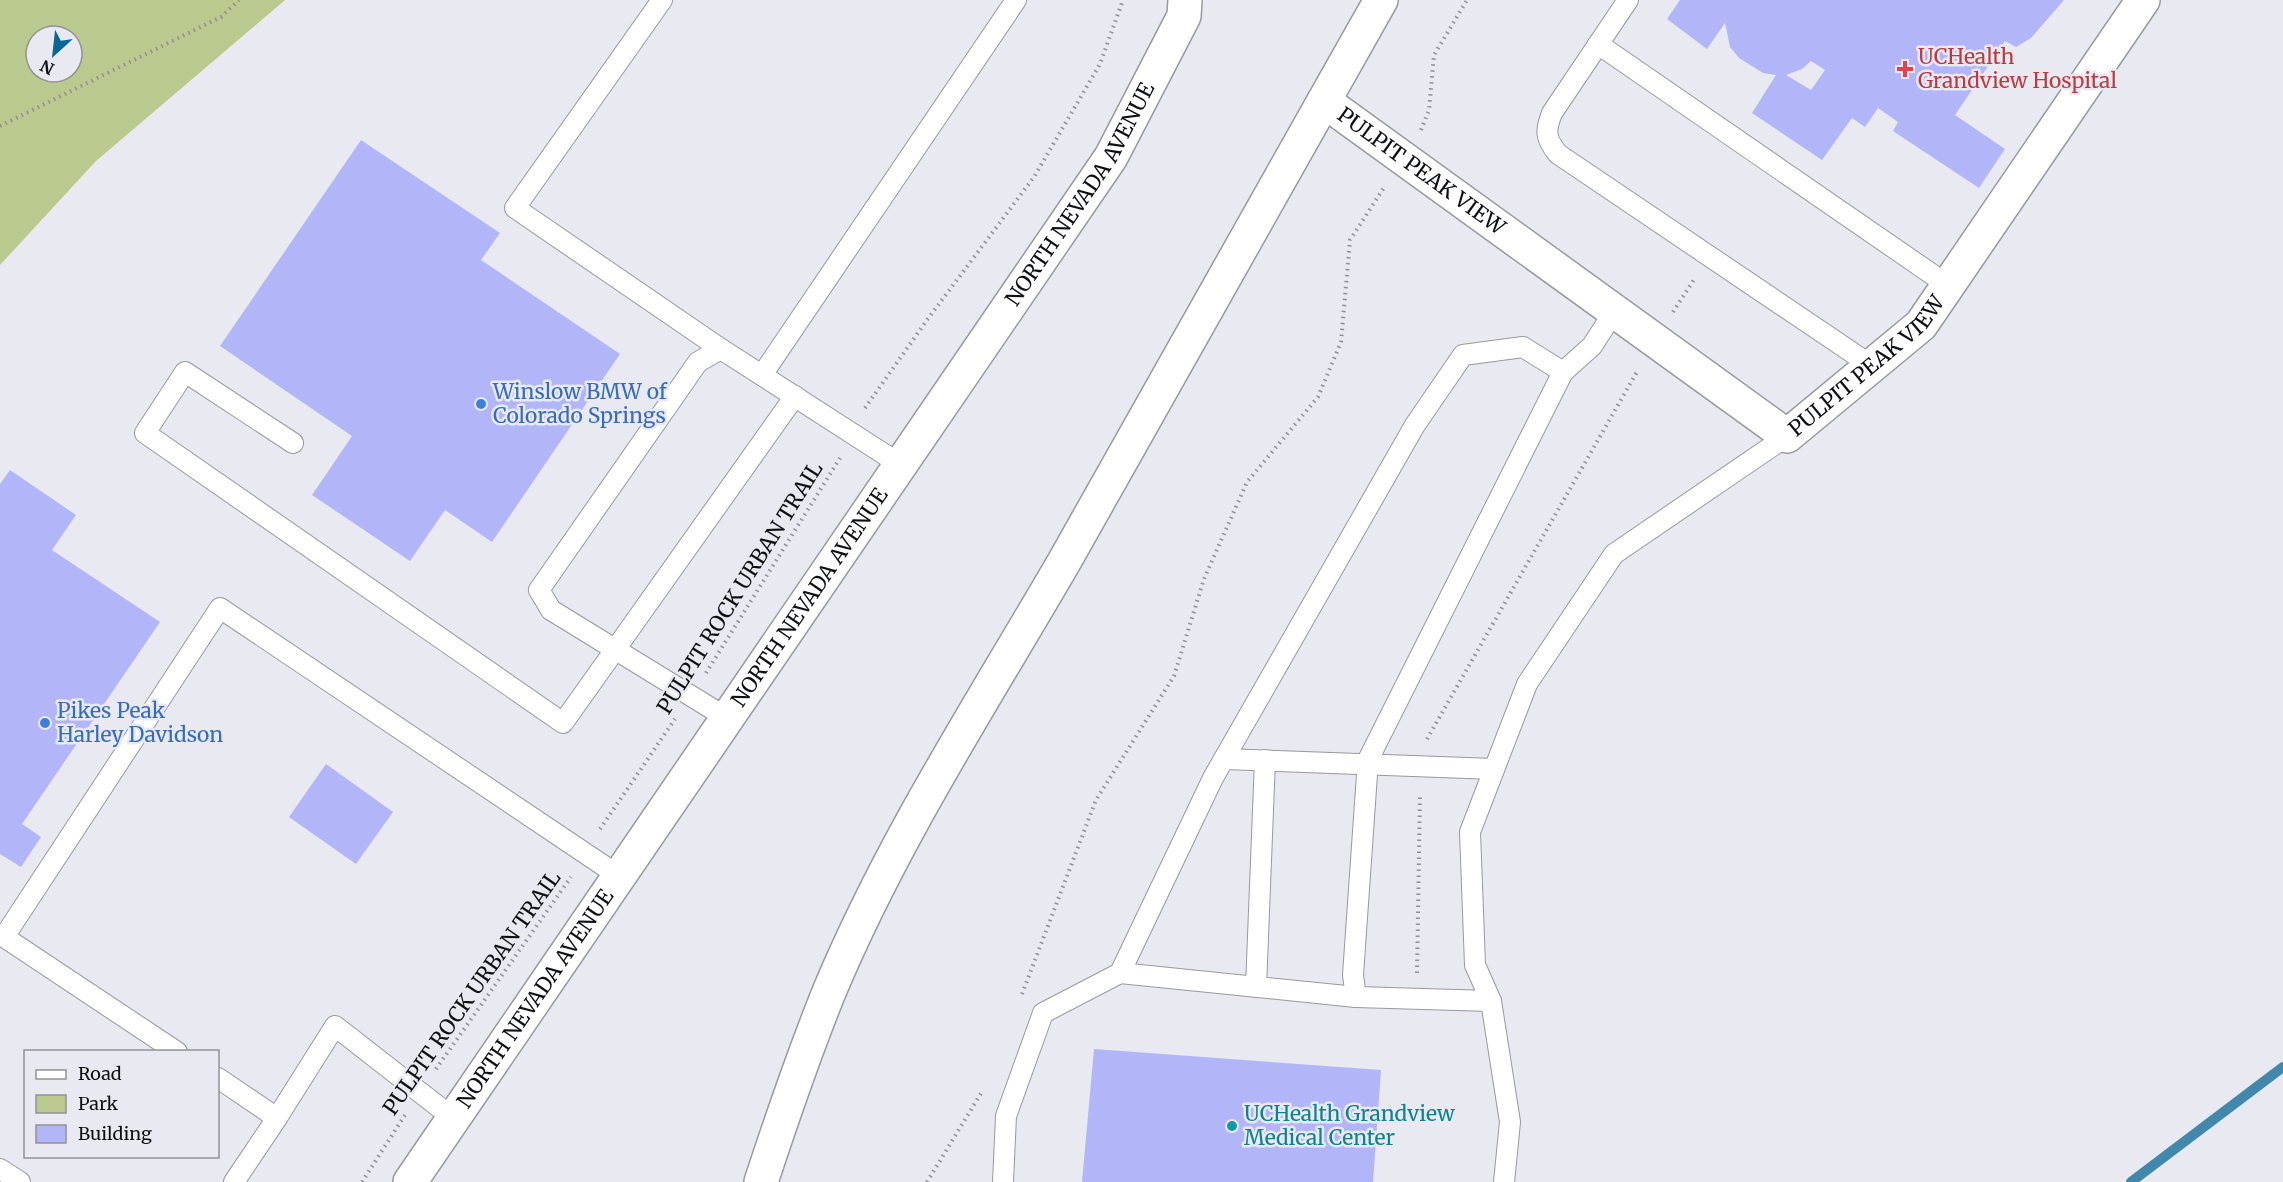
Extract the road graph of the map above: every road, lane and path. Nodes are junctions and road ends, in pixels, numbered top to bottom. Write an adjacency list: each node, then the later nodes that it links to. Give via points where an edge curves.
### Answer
1 (238, 0): 12 (path, via 221,17)
2 (662, 0): 18 (lane, via 515,208)
3 (1016, 0): 22 (lane)
4 (1123, 0): 24 (path, PULPIT ROCK URBAN TRAIL, via 1100,64 1034,177 876,391)
5 (1185, 0): 27 (main road, NORTH NEVADA AVENUE, via 1184,16 1111,157)
6 (1381, 0): 11 (main road)
7 (1467, 0): 13 (path, via 1434,55 1429,110 1417,142)
8 (1628, 0): 10 (lane)
9 (2143, 0): 15 (main road, PULPIT PEAK VIEW)
10 (1598, 44): 14 (lane, via 1552,113 1545,129 1547,141 1558,154); 15 (lane)
11 (1324, 101): 13 (main road, PULPIT PEAK VIEW); 57 (main road, via 894,857 830,990)
12 (0, 126)
13 (1404, 159): 16 (main road, PULPIT PEAK VIEW); 44 (path, via 1350,240 1341,342 1318,397 1247,482 1204,579 1174,676 1096,800)
14 (1709, 256): 17 (path); 19 (lane)
15 (1949, 286): 19 (main road, PULPIT PEAK VIEW, via 1921,326)
16 (1614, 312): 21 (lane, via 1592,346); 25 (main road, PULPIT PEAK VIEW)
17 (1672, 313)
18 (721, 349): 22 (lane); 28 (lane, via 698,362 539,590 551,610)
19 (1872, 366): 25 (main road, PULPIT PEAK VIEW)
20 (1638, 369): 31 (path)
21 (1563, 372): 32 (lane, via 1523,347 1463,355 1415,425); 34 (lane)
22 (762, 375): 23 (lane)
23 (795, 396): 24 (lane); 28 (lane)
24 (852, 434): 27 (lane); 29 (path, PULPIT ROCK URBAN TRAIL)
25 (1787, 436): 35 (lane, via 1614,554 1527,684)
26 (293, 443): 28 (lane, via 185,372 145,433 563,723)
27 (901, 465): 30 (main road, NORTH NEVADA AVENUE)
28 (615, 649): 29 (lane)
29 (690, 696): 30 (lane); 37 (path, PULPIT ROCK URBAN TRAIL)
30 (727, 718): 38 (main road, NORTH NEVADA AVENUE)
31 (1423, 744)
32 (1224, 759): 33 (lane); 40 (lane)
33 (1265, 760): 34 (lane); 42 (lane)
34 (1368, 764): 35 (lane); 43 (lane, via 1353,975)
35 (1494, 769): 45 (lane, via 1470,832 1475,965)
36 (1420, 793): 41 (path)
37 (585, 854): 38 (lane); 39 (lane, via 220,608); 49 (path, PULPIT ROCK URBAN TRAIL)
38 (619, 876): 51 (main road, NORTH NEVADA AVENUE)
39 (2, 940): 46 (lane)
40 (1120, 973): 42 (lane); 59 (lane, via 1043,1013 1006,1116)
41 (1417, 973)
42 (1256, 987): 43 (lane)
43 (1356, 997): 45 (lane)
44 (1021, 998)
45 (1491, 1001): 60 (lane, via 1510,1122)
46 (174, 1050)
47 (219, 1079): 50 (lane)
48 (986, 1085): 58 (path)
49 (420, 1093): 50 (lane, via 334,1026); 51 (lane); 55 (path, PULPIT ROCK URBAN TRAIL)
50 (277, 1118): 54 (lane)
51 (453, 1118): 56 (main road, NORTH NEVADA AVENUE)
52 (0, 1169): 53 (lane)
53 (20, 1182)
54 (234, 1182)
55 (362, 1182)
56 (410, 1182)
57 (761, 1182)
58 (927, 1182)
59 (1003, 1182)
60 (1504, 1182)

